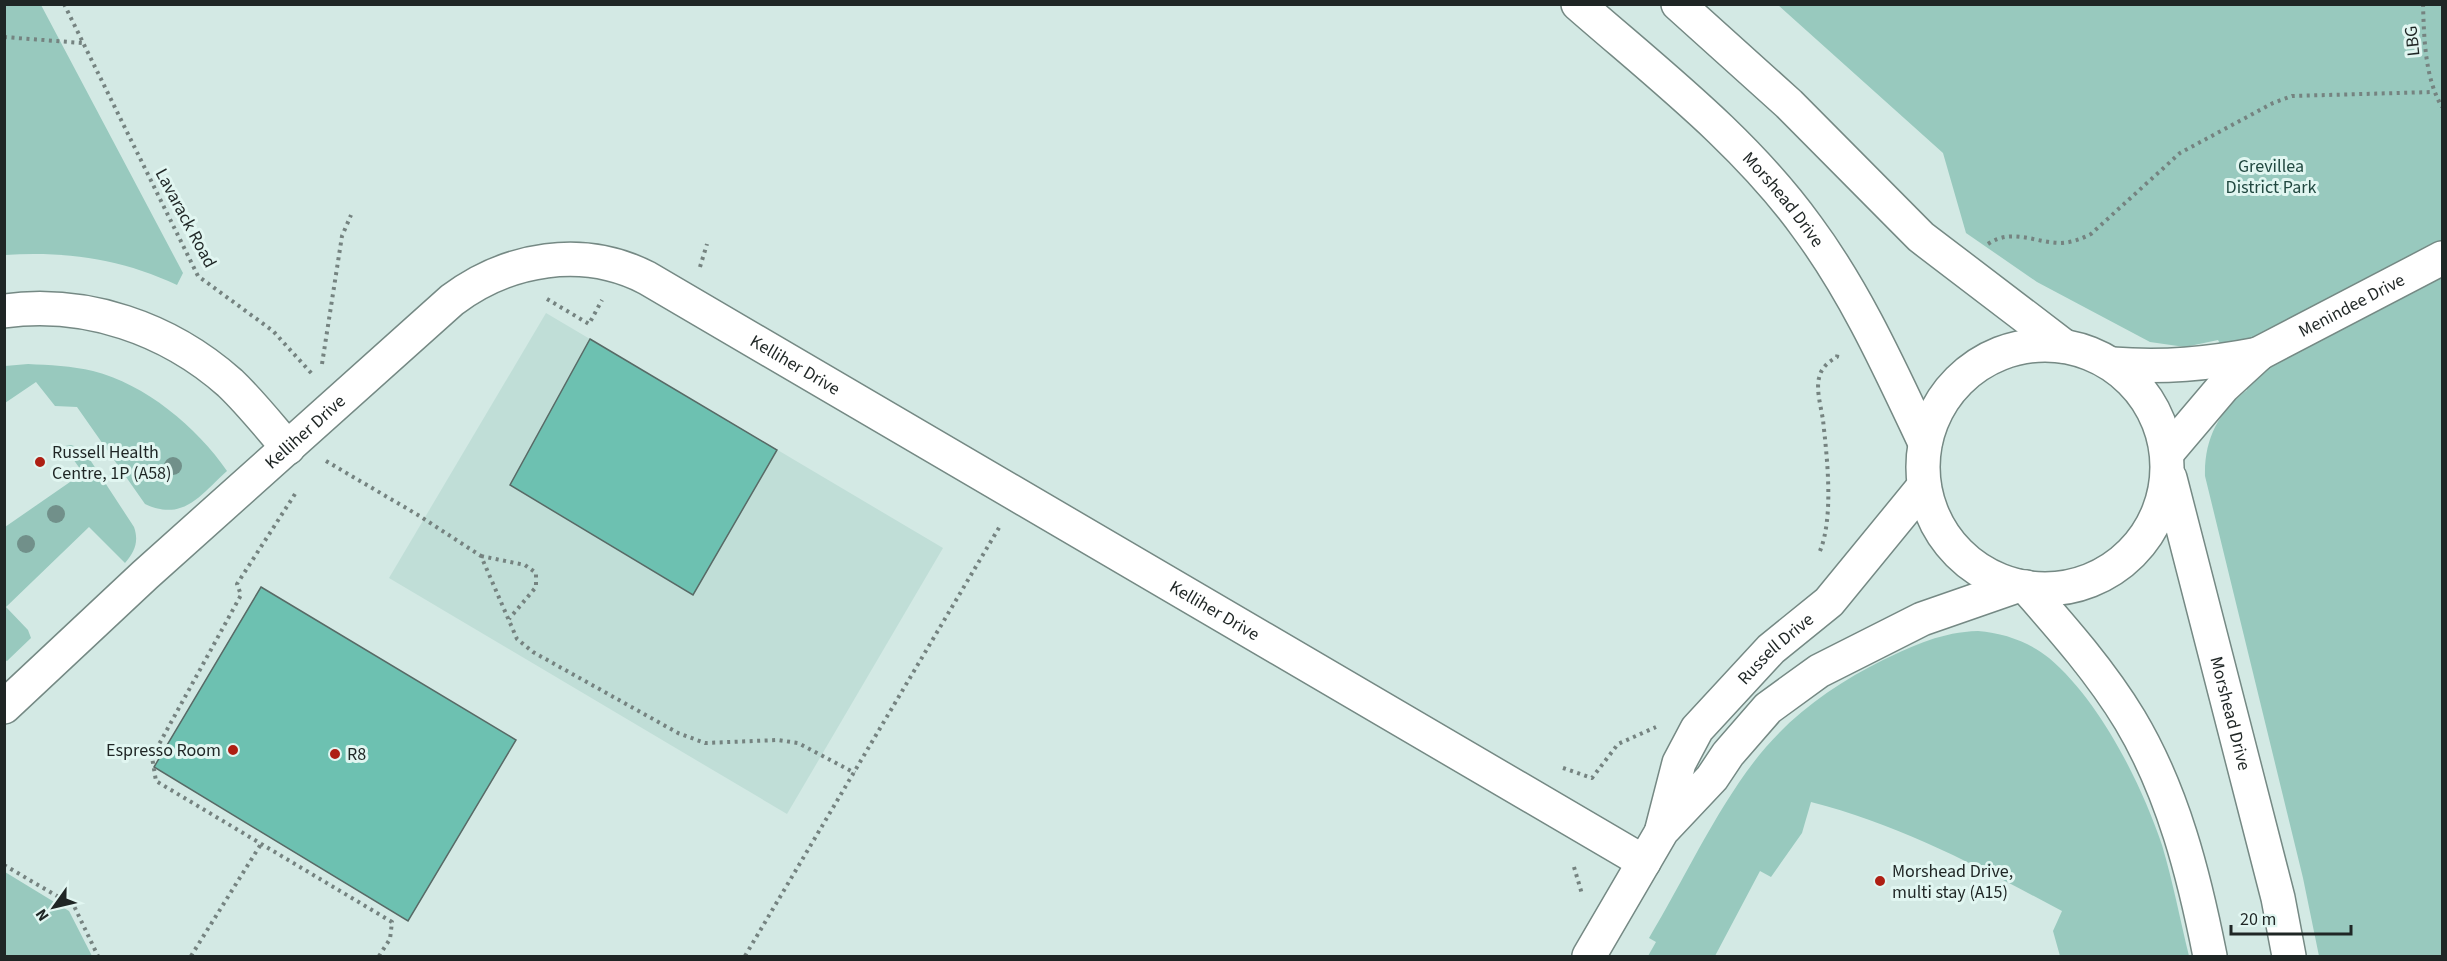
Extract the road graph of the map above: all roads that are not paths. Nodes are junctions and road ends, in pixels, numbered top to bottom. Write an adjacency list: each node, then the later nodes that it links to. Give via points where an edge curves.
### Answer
1 (1578, 4): 8 (street, Morshead Drive, via 1697,108 1807,226 1882,352)
2 (1678, 4): 5 (street, via 1789,104 1921,237)
3 (2442, 258): 6 (street, Menindee Drive)
4 (4, 311): 9 (street, via 63,308 132,324 213,370 247,401)
5 (2064, 346): 7 (street, via 2089,352); 8 (street, via 2023,346 1984,360 1959,380 1939,404)
6 (2260, 353): 7 (street, Menindee Drive, via 2205,364); 10 (street, Menindee Drive, via 2223,387)
7 (2112, 364): 10 (street, Morshead Drive, via 2148,400 2160,426)
8 (1925, 443): 11 (street)
9 (288, 448): 13 (street, Kelliher Drive); 15 (street, Kelliher Drive, via 438,312 483,278 540,261 599,262 626,268)
10 (2168, 462): 12 (street, via 2161,509 2153,526 2123,562 2082,584 2045,589); 18 (street, Morshead Drive)
11 (1924, 486): 12 (street, via 1938,525 1962,557 1998,579); 14 (street, Russell Drive, via 1830,602 1771,649 1696,729 1679,763)
12 (2022, 587): 14 (street, Russell Drive, via 1922,619 1842,658 1798,685 1754,723 1712,778); 17 (street, via 2067,634 2110,690 2147,753 2175,817)
13 (9, 693)
14 (1662, 831): 15 (street, Russell Drive)
15 (1644, 862): 16 (street, Russell Drive)
16 (1589, 957)
17 (2210, 957)
18 (2289, 957)

